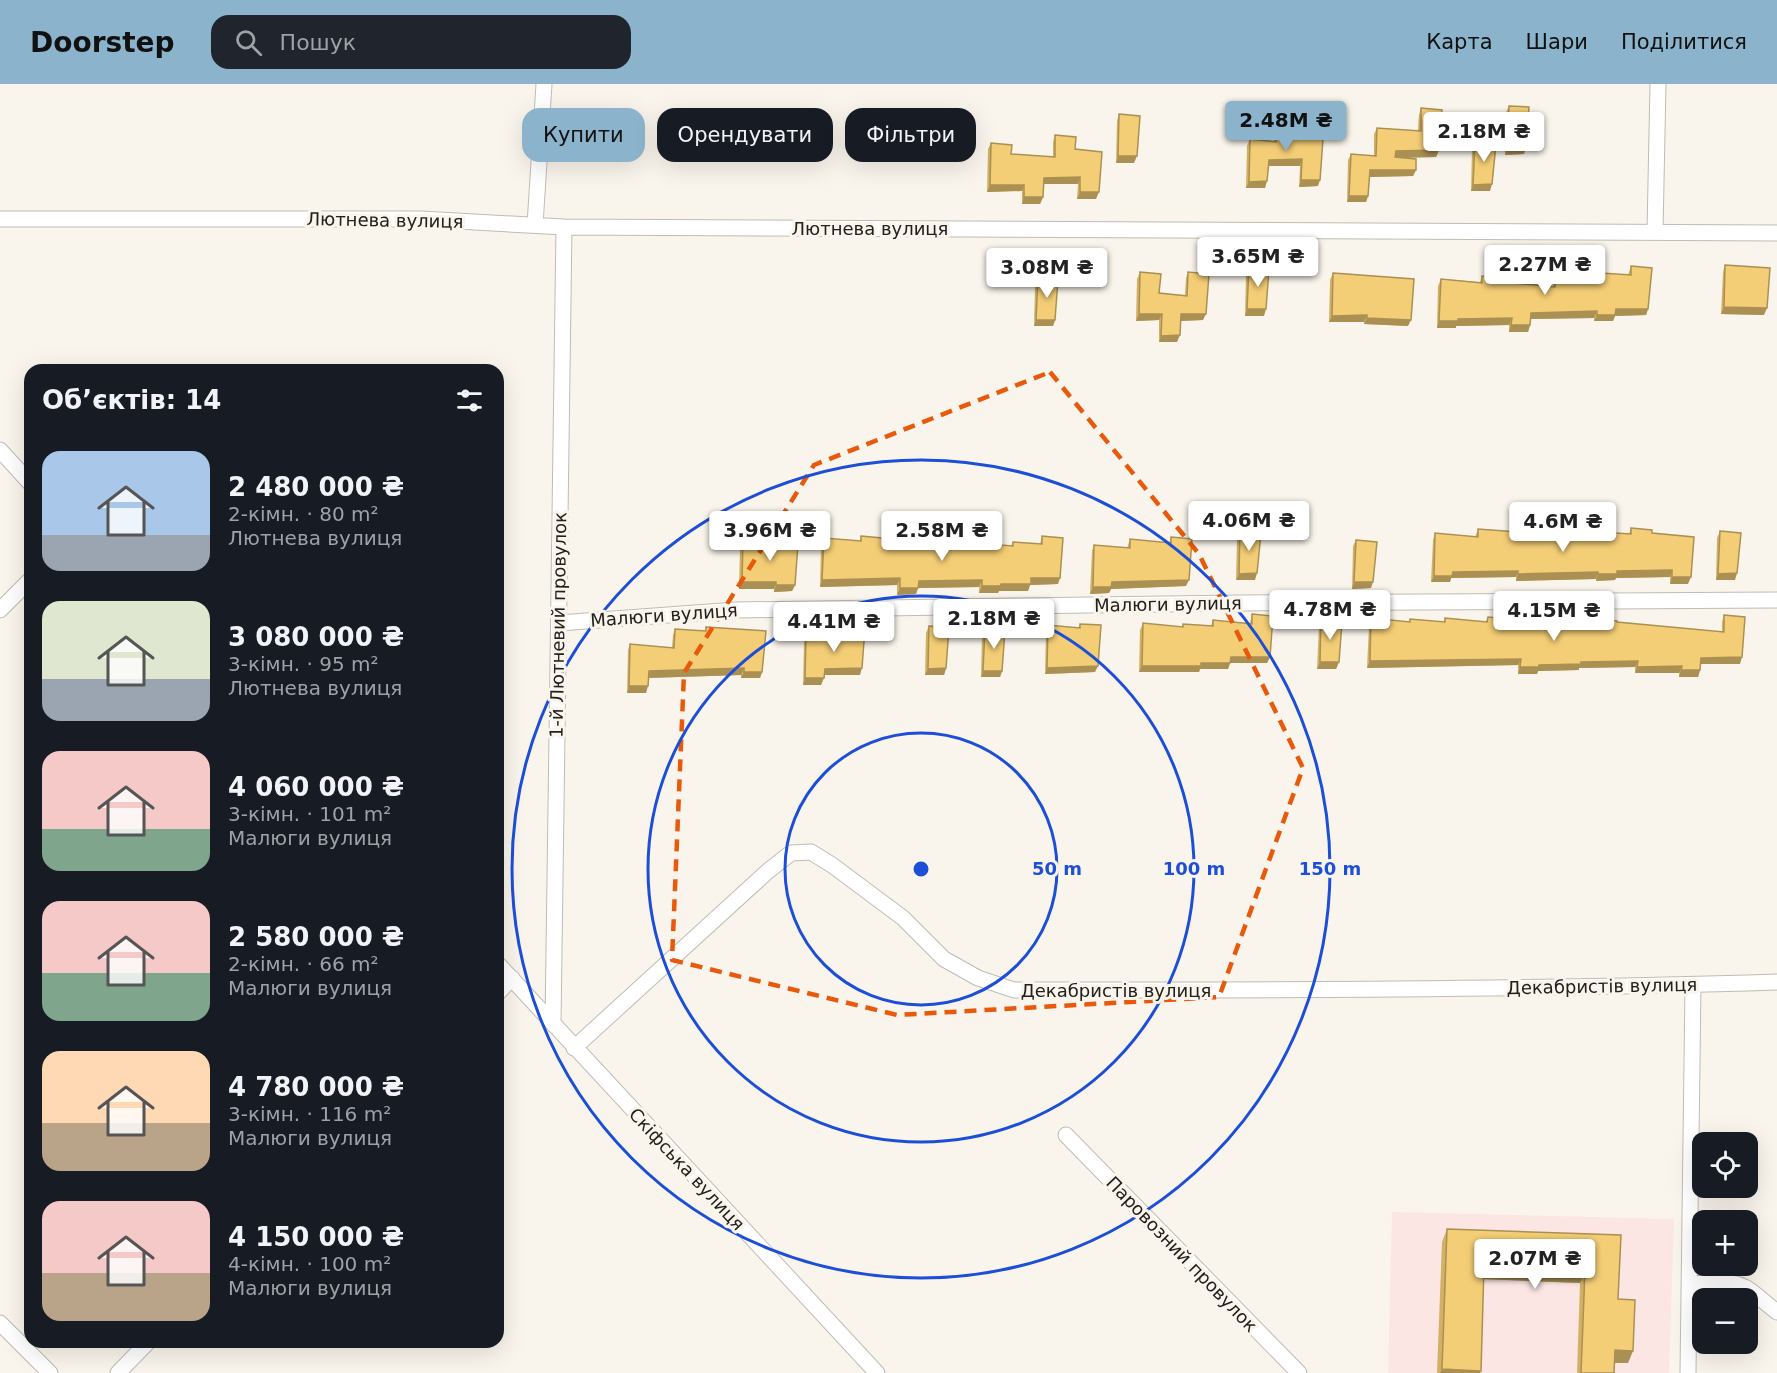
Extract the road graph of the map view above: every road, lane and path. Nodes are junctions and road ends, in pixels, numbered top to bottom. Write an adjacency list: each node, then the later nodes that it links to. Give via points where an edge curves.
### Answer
1 (544, 84): 4 (street)
2 (1658, 84): 6 (street)
3 (0, 219): 4 (street, Лютнева вулиця, via 422,219)
4 (535, 225): 5 (street, Лютнева вулиця)
5 (564, 226): 6 (street, Лютнева вулиця); 13 (street, 1-й Лютневий провулок)
6 (1655, 232): 7 (street, Лютнева вулиця)
7 (1777, 233)
8 (0, 450): 9 (street)
9 (24, 476)
10 (24, 586): 12 (street)
11 (1777, 600): 13 (street, Малюги вулиця, via 736,609)
12 (0, 610)
13 (558, 623): 19 (street, 1-й Лютневий провулок)
14 (504, 970): 15 (street, Скіфська вулиця)
15 (512, 978): 18 (street); 19 (street, Скіфська вулиця)
16 (1777, 982): 17 (street, Декабристів вулиця)
17 (1693, 985): 20 (street, Декабристів вулиця, via 1014,990 978,978 944,959 903,918 811,852 791,853); 22 (street)
18 (504, 987)
19 (553, 1024): 20 (street, Скіфська вулиця)
20 (574, 1048): 30 (street, Скіфська вулиця)
21 (1066, 1135): 31 (street, Паровозний провулок)
22 (1690, 1285): 23 (street, via 1734,1283 1749,1289); 32 (street)
23 (1777, 1312)
24 (0, 1323): 25 (street)
25 (24, 1347)
26 (26, 1348): 28 (street)
27 (142, 1348): 29 (street)
28 (51, 1373)
29 (118, 1373)
30 (877, 1373)
31 (1299, 1373)
32 (1688, 1373)

